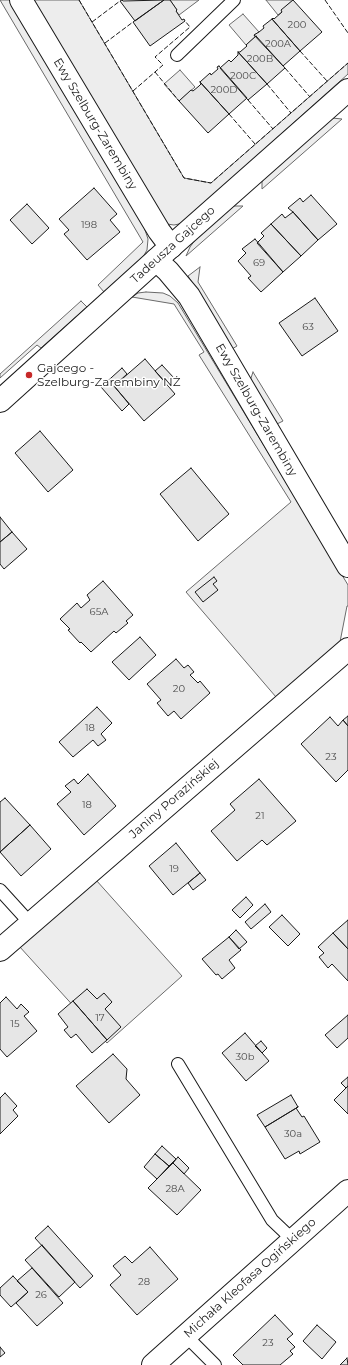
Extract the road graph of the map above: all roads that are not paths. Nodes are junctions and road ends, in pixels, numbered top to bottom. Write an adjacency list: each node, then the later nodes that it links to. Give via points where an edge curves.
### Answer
1 (21, 0): 6 (street, Ewy Szelburg-Zarembiny, via 155,224)
2 (234, 0): 3 (lane)
3 (221, 5): 4 (lane)
4 (177, 55)
5 (348, 90): 6 (street, Tadeusza Gajcego)
6 (163, 253): 7 (street, Tadeusza Gajcego); 8 (street, Ewy Szelburg-Zarembiny, via 168,271 189,296)
7 (0, 401)
8 (348, 566)
9 (348, 649): 11 (street, Janiny Porazińskiej)
10 (0, 890): 11 (lane)
11 (30, 923): 12 (street, Janiny Porazińskiej)
12 (0, 950)
13 (178, 1064): 15 (lane, via 272,1220)
14 (348, 1191): 15 (street, Michała Kleofasa Ogińskiego)
15 (293, 1240): 16 (street, Michała Kleofasa Ogińskiego)
16 (186, 1336): 17 (street, Michała Kleofasa Ogińskiego); 18 (lane)
17 (153, 1365)
18 (215, 1365)

